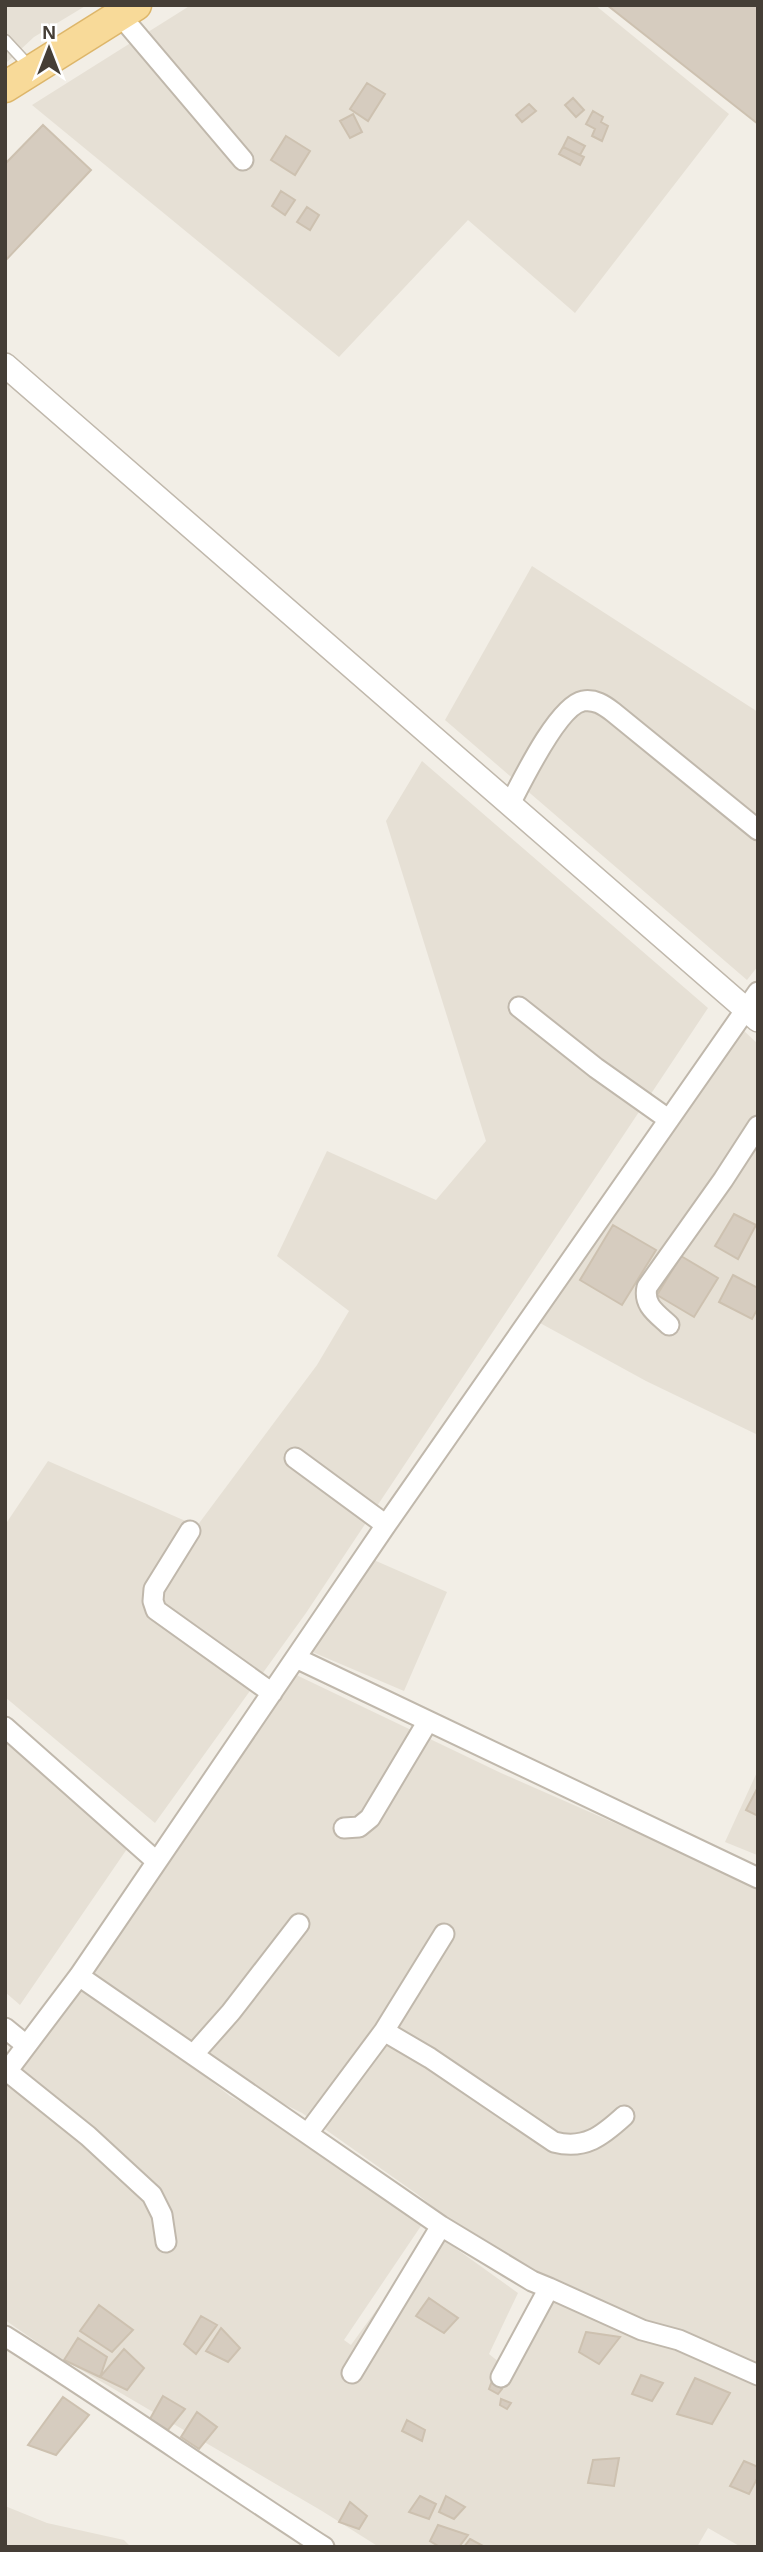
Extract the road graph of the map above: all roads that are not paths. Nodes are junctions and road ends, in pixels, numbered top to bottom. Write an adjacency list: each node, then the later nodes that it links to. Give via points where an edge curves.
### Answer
1 (128, 10): 3 (main road); 5 (street)
2 (5, 40): 3 (lane)
3 (31, 68): 4 (main road)
4 (5, 87)
5 (243, 160)
6 (5, 365): 7 (street)
7 (510, 804): 8 (street, via 564,714 591,701 613,712); 10 (street)
8 (758, 830)
9 (519, 1007): 11 (street)
10 (753, 1007): 11 (street)
11 (668, 1119): 15 (street)
12 (758, 1126): 13 (street, via 647,1287 648,1305)
13 (669, 1325)
14 (295, 1458): 15 (street)
15 (386, 1525): 17 (street)
16 (190, 1531): 18 (street, via 153,1588 156,1610)
17 (296, 1658): 18 (street); 19 (street)
18 (272, 1693): 22 (street)
19 (428, 1721): 21 (street, via 370,1818 359,1827); 23 (street)
20 (5, 1727): 22 (street)
21 (344, 1828)
22 (156, 1861): 26 (street)
23 (758, 1878)
24 (299, 1924): 30 (street)
25 (444, 1934): 28 (street)
26 (79, 1976): 29 (street); 30 (street)
27 (5, 2028): 29 (street)
28 (384, 2031): 32 (street, via 554,2142 591,2142); 33 (street)
29 (26, 2045): 31 (street)
30 (193, 2055): 33 (street)
31 (6, 2073): 35 (street, via 88,2136 152,2194 162,2215)
32 (624, 2116)
33 (307, 2133): 34 (street)
34 (440, 2226): 36 (street); 38 (street)
35 (166, 2242)
36 (549, 2288): 39 (street); 40 (street)
37 (5, 2336): 41 (street)
38 (352, 2373)
39 (758, 2375)
40 (501, 2377)
41 (324, 2547)

